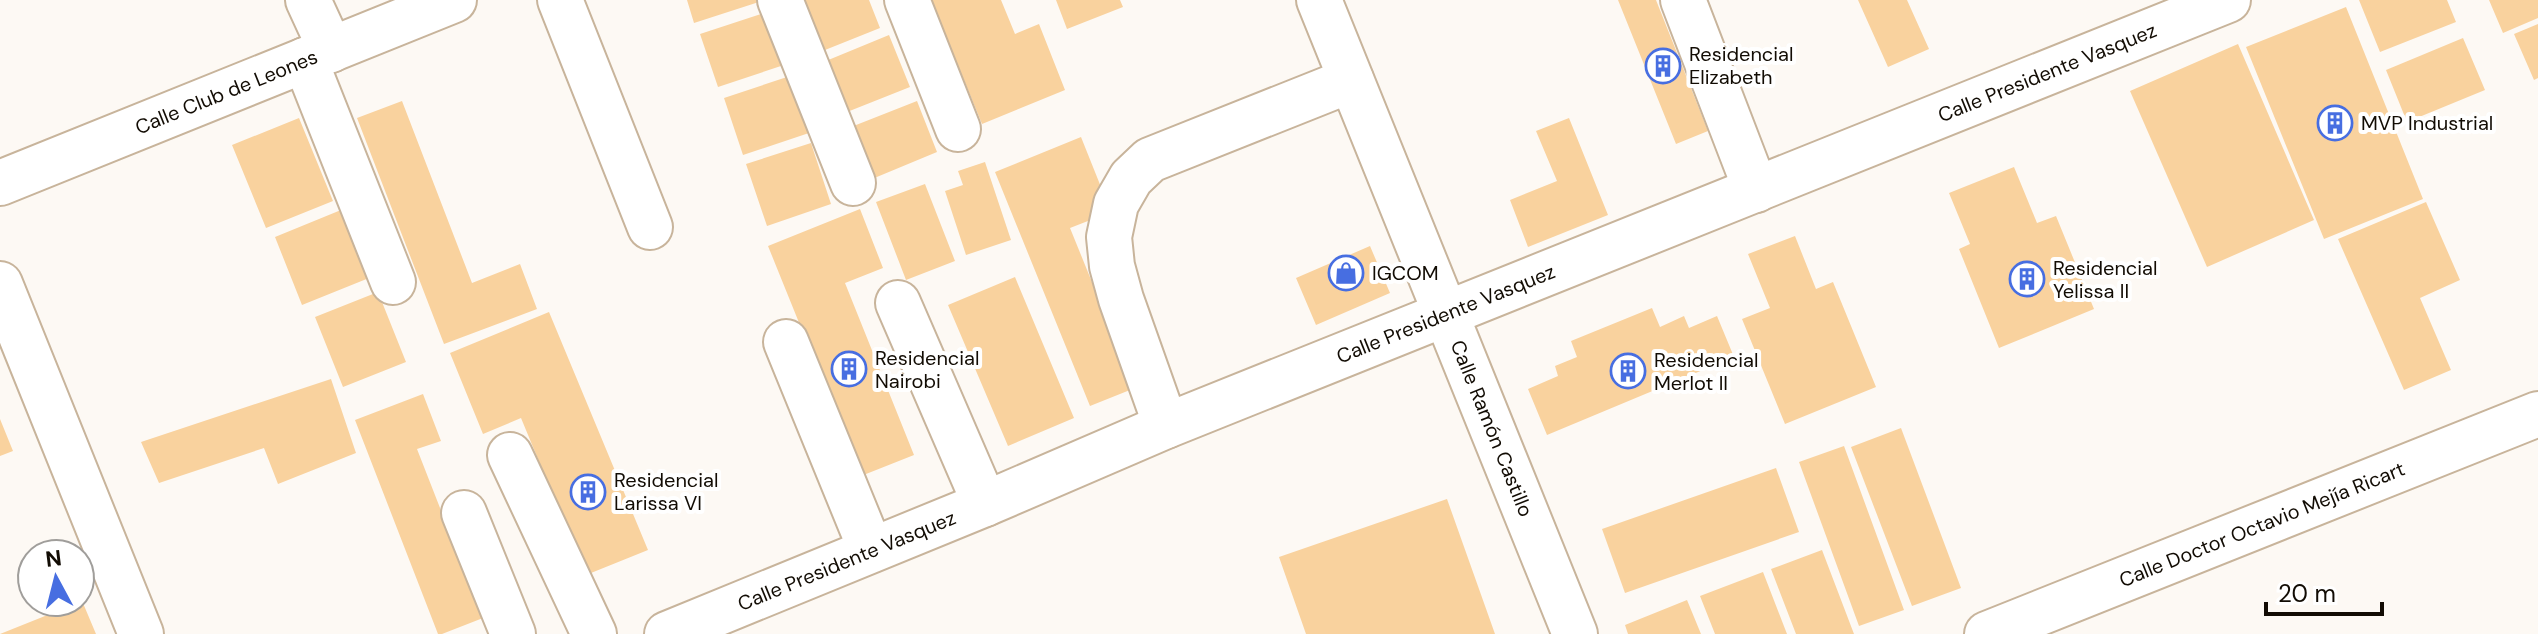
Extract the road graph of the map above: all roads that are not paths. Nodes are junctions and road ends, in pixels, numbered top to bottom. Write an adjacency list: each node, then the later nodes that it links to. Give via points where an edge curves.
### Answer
1 (308, 0): 9 (street)
2 (454, 0): 9 (street, Calle Club de Leones)
3 (560, 0): 15 (street)
4 (780, 0): 13 (street)
5 (907, 0): 11 (street)
6 (1319, 0): 10 (street, Calle Ramón Castillo)
7 (1683, 0): 14 (street)
8 (2215, 2): 14 (street, Calle Presidente Vasquez)
9 (318, 55): 12 (street, Calle Club de Leones); 16 (street)
10 (1351, 80): 19 (street, Calle Ramón Castillo); 22 (street, via 1150,160 1131,178 1116,204 1109,237 1112,266)
11 (958, 129)
12 (0, 183)
13 (853, 183)
14 (1756, 190): 19 (street, Calle Presidente Vasquez)
15 (650, 227)
16 (393, 282)
17 (0, 284): 27 (street)
18 (898, 303): 24 (street)
19 (1446, 315): 22 (street, Calle Presidente Vasquez); 31 (street, Calle Ramón Castillo)
20 (786, 342): 26 (street)
21 (2538, 414): 32 (street, Calle Doctor Octavio Mejía Ricart)
22 (1166, 426): 24 (street, Calle Presidente Vasquez)
23 (510, 455): 29 (street)
24 (985, 504): 26 (street, Calle Presidente Vasquez)
25 (464, 513): 28 (street)
26 (871, 550): 30 (street, Calle Presidente Vasquez)
27 (141, 634)
28 (513, 634)
29 (594, 634)
30 (667, 634)
31 (1575, 634)
32 (1987, 634)

